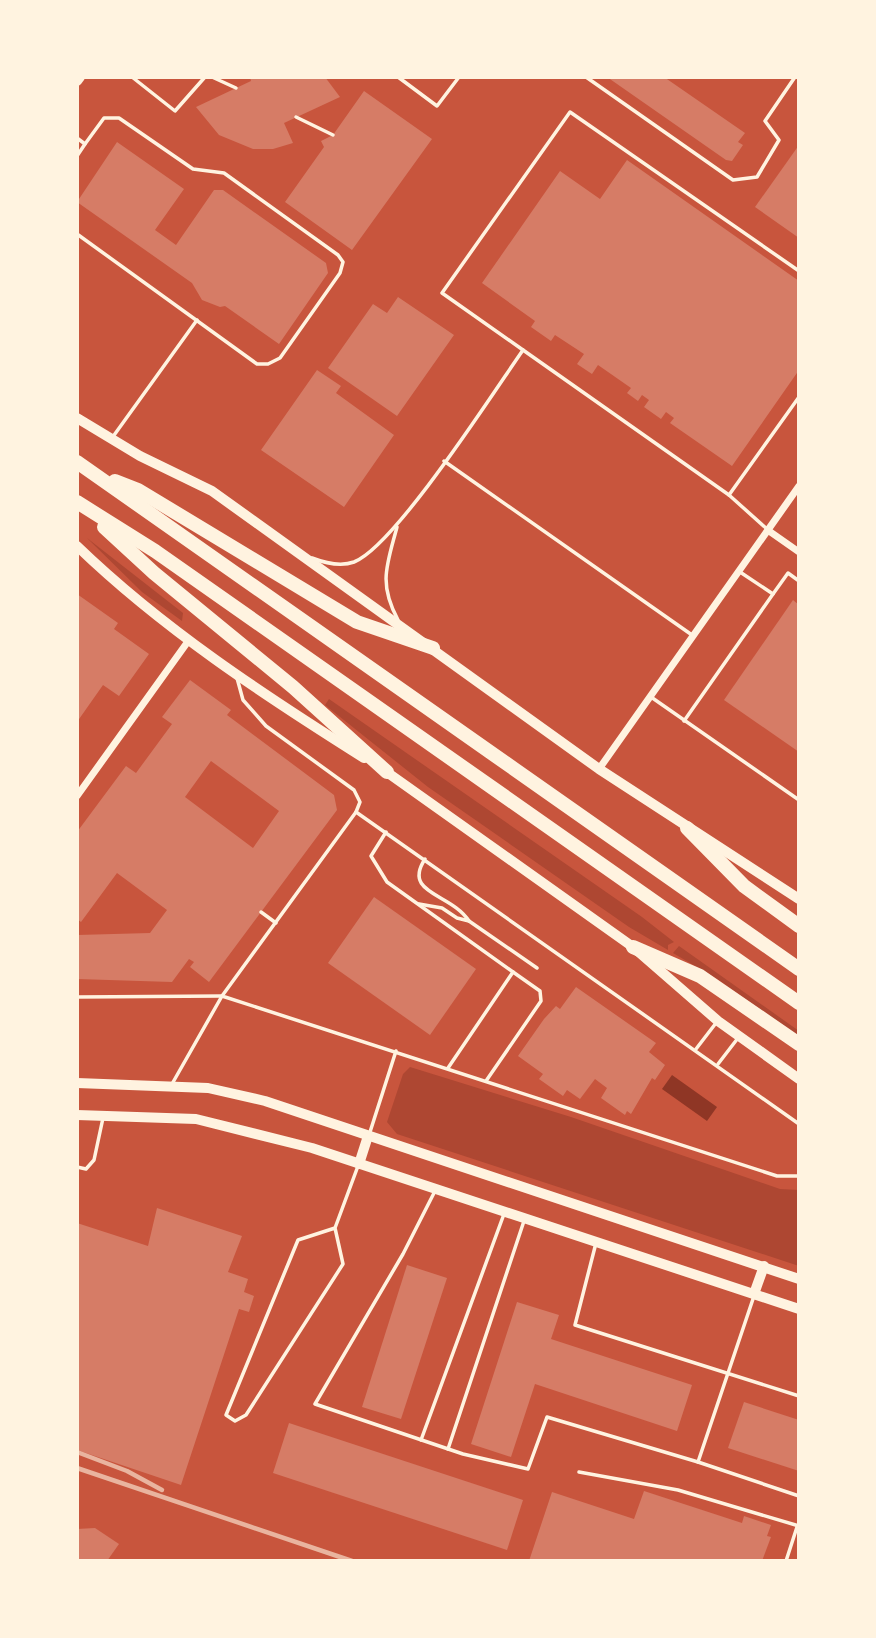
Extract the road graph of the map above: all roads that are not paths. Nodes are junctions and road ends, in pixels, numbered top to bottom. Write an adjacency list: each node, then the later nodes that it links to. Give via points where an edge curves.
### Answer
1 (132, 77): 2 (lane, via 175,111)
2 (205, 77)
3 (212, 77): 8 (lane)
4 (398, 77): 5 (lane, via 437,106)
5 (458, 77)
6 (586, 77): 7 (lane, via 733,180 758,177 779,140 765,121)
7 (795, 77)
8 (236, 88)
9 (296, 117): 10 (lane)
10 (333, 135)
11 (77, 138): 12 (lane)
12 (85, 144): 13 (lane); 16 (lane, via 104,118 119,118 193,169 224,173 343,262 340,273 280,358 268,364 257,364)
13 (77, 156)
14 (77, 234): 16 (lane)
15 (799, 271): 17 (lane, via 570,112 442,293)
16 (197, 320): 20 (lane)
17 (523, 350): 21 (lane); 25 (lane)
18 (799, 397): 25 (lane)
19 (77, 418): 20 (main road)
20 (111, 439): 31 (main road, via 212,491)
21 (444, 461): 27 (lane); 36 (lane)
22 (77, 462): 23 (highway)
23 (94, 473): 38 (highway, via 138,490 358,622); 58 (highway)
24 (799, 486): 28 (street)
25 (729, 495): 28 (lane)
26 (77, 502): 43 (highway); 62 (highway, via 155,551)
27 (398, 525): 31 (lane, via 353,563 330,564); 35 (lane, via 384,577 389,602)
28 (769, 531): 30 (street); 32 (street)
29 (77, 546): 37 (main road, via 125,593)
30 (799, 552)
31 (301, 554): 35 (main road)
32 (740, 572): 34 (lane); 36 (street)
33 (799, 581): 34 (lane, via 788,573)
34 (773, 594): 41 (lane)
35 (403, 627): 38 (main road)
36 (694, 636): 40 (street)
37 (189, 640): 39 (main road); 44 (street)
38 (433, 648): 42 (main road)
39 (236, 673): 43 (main road); 46 (lane, via 243,700 266,726 354,790 360,802)
40 (651, 696): 41 (lane); 42 (street)
41 (684, 721): 45 (lane)
42 (599, 769): 47 (main road)
43 (387, 772): 56 (main road)
44 (77, 796)
45 (799, 800)
46 (356, 812): 48 (lane); 54 (lane)
47 (687, 828): 50 (main road); 55 (highway, via 744,886)
48 (386, 832): 49 (lane); 51 (lane, via 371,856 387,882)
49 (425, 859): 53 (lane, via 417,879 463,911); 66 (lane)
50 (799, 900)
51 (417, 903): 53 (lane); 59 (lane)
52 (261, 912): 54 (lane)
53 (469, 921): 57 (lane)
54 (276, 923): 60 (lane)
55 (799, 926)
56 (633, 947): 63 (main road); 65 (highway, via 700,976)
57 (537, 968)
58 (799, 969)
59 (513, 972): 69 (lane); 71 (lane, via 540,991 541,1001)
60 (222, 996): 61 (lane); 67 (lane); 73 (lane)
61 (77, 997)
62 (799, 1003)
63 (718, 1021): 64 (main road); 66 (lane)
64 (739, 1036): 68 (lane); 70 (main road)
65 (799, 1044)
66 (696, 1049): 68 (lane)
67 (396, 1051): 69 (lane); 77 (lane)
68 (718, 1064): 76 (lane)
69 (448, 1068): 71 (lane)
70 (799, 1079)
71 (486, 1081): 80 (lane, via 777,1176)
72 (77, 1083): 73 (main road)
73 (172, 1084): 77 (main road, via 265,1101)
74 (77, 1115): 75 (main road)
75 (104, 1115): 78 (main road, via 196,1119); 79 (lane, via 94,1160 86,1169)
76 (799, 1124)
77 (368, 1136): 78 (main road); 86 (main road)
78 (359, 1164): 81 (main road); 84 (lane)
79 (77, 1167)
80 (799, 1176)
81 (436, 1189): 82 (main road); 92 (lane, via 315,1404)
82 (505, 1212): 83 (main road); 92 (lane)
83 (525, 1219): 85 (main road); 93 (lane)
84 (335, 1228): 84 (lane, via 343,1264 246,1415 234,1421 226,1415 298,1240)
85 (596, 1242): 88 (main road); 90 (lane, via 575,1325)
86 (764, 1266): 87 (main road); 88 (main road)
87 (799, 1279)
88 (754, 1294): 89 (main road); 90 (lane)
89 (799, 1309)
90 (727, 1376): 91 (lane); 94 (lane)
91 (799, 1396)
92 (421, 1440): 93 (lane)
93 (448, 1449): 94 (lane, via 528,1469 547,1417)
94 (698, 1462): 96 (lane)
95 (579, 1472): 97 (lane, via 678,1490)
96 (799, 1496)
97 (798, 1526): 98 (lane)
98 (786, 1561)

